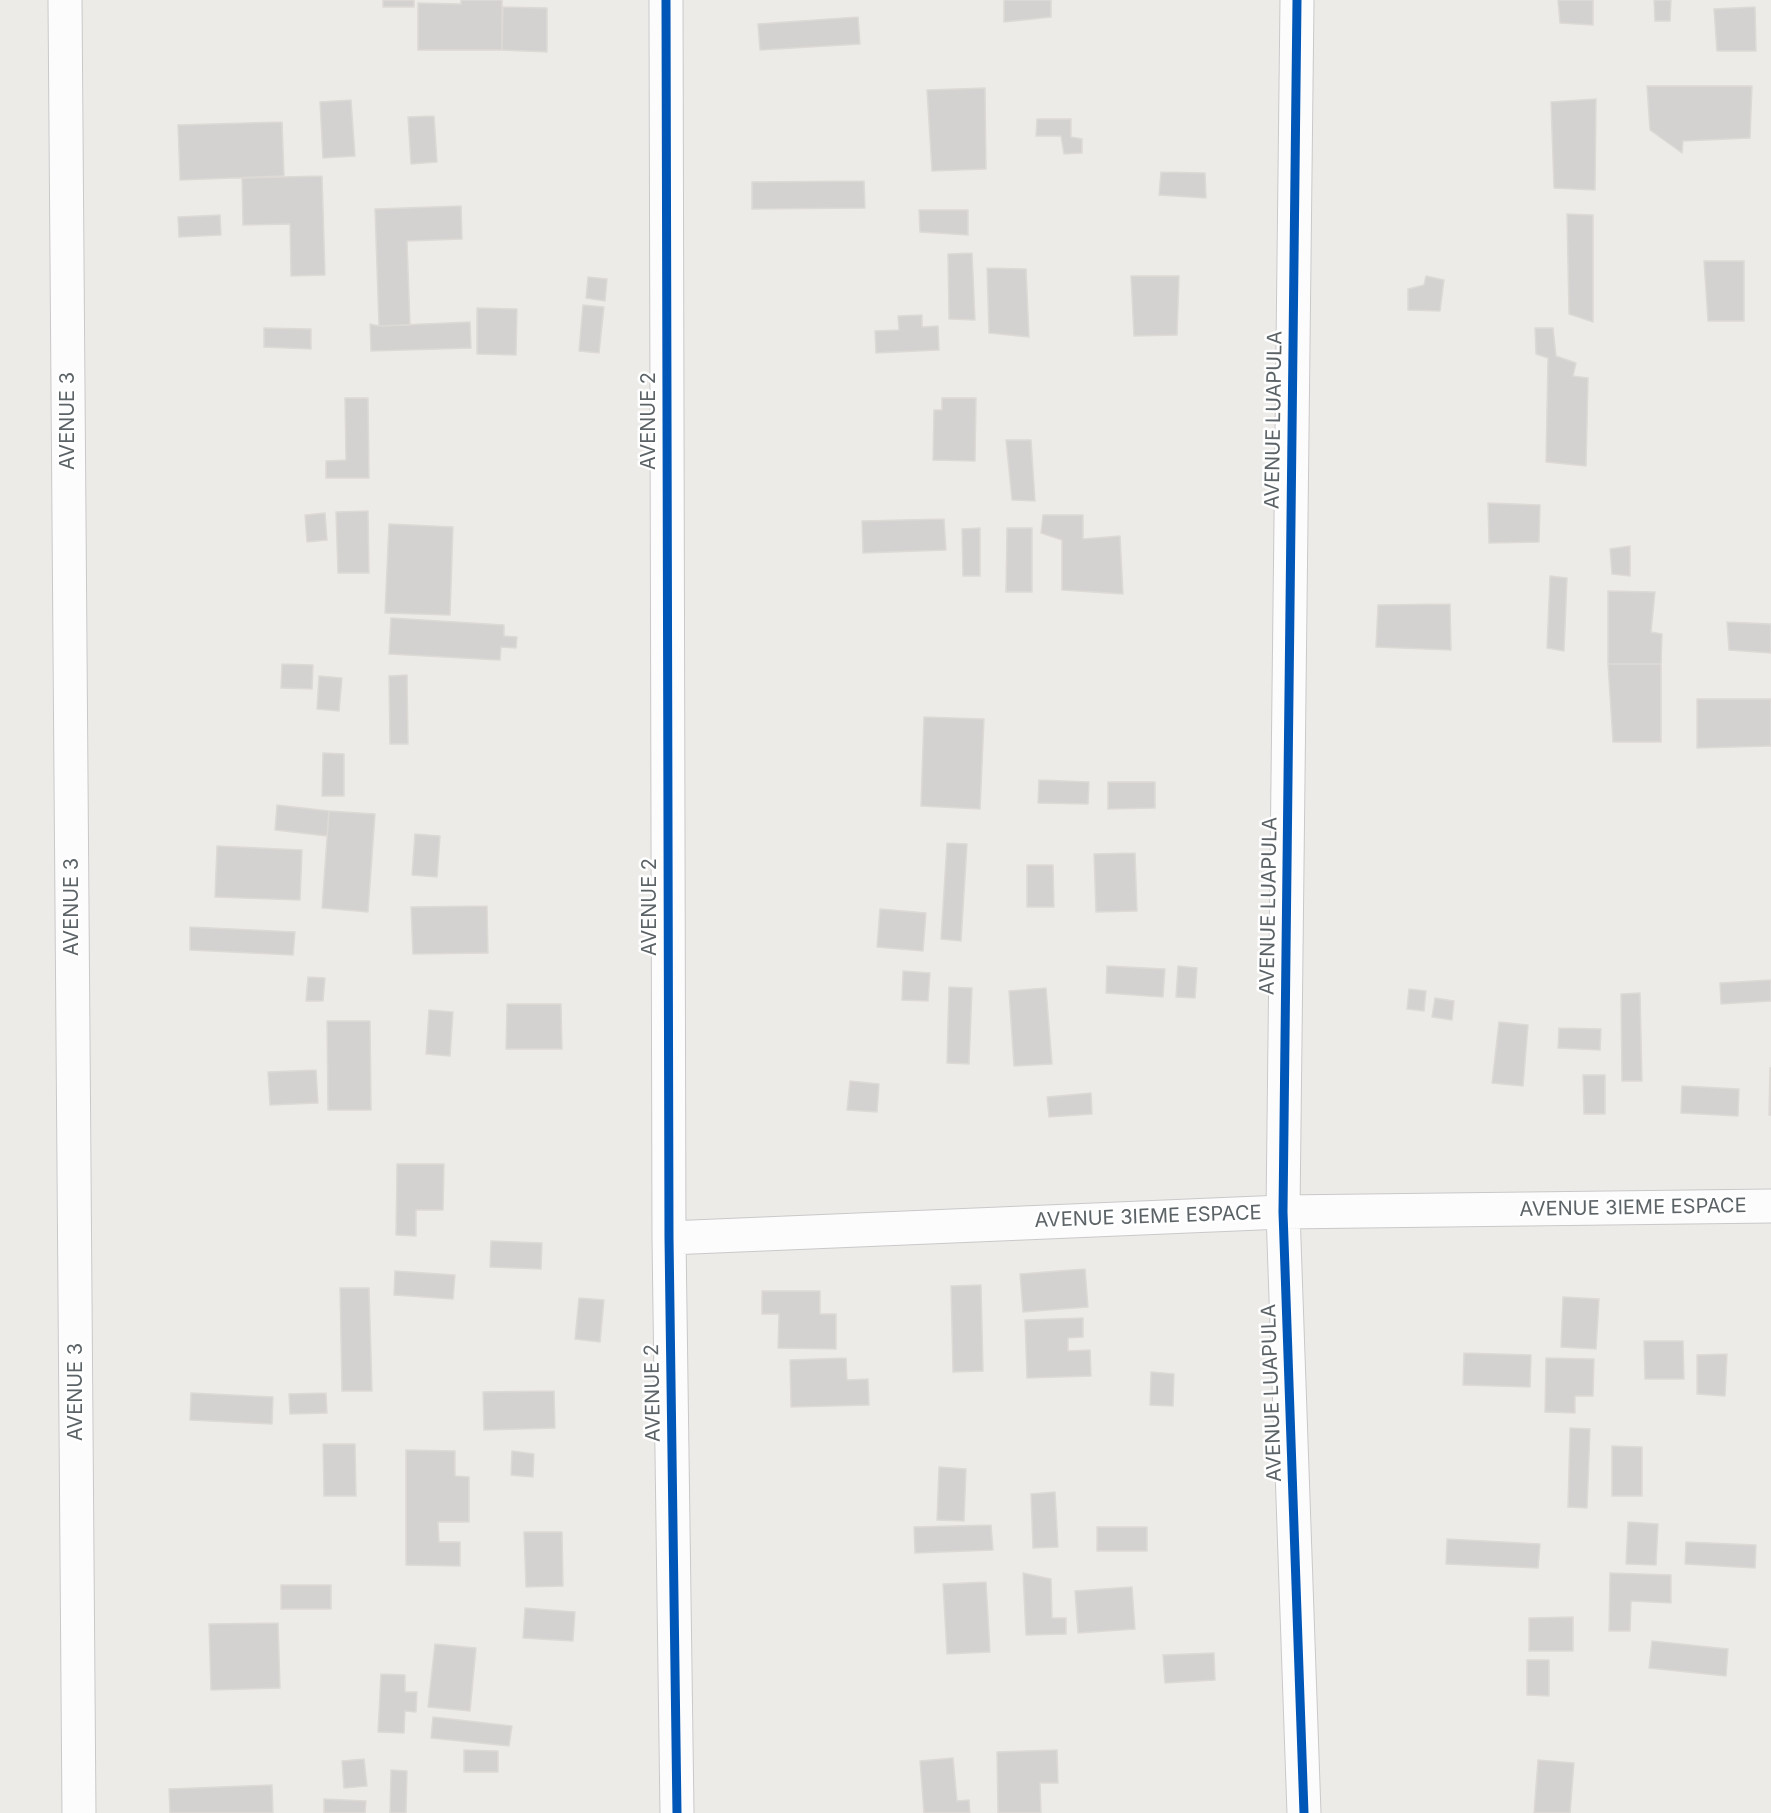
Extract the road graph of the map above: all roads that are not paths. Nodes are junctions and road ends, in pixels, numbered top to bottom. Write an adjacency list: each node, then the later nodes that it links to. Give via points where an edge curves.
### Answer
1 (65, 0): 7 (street, AVENUE 3)
2 (666, 0): 6 (street, AVENUE 2)
3 (1297, 0): 5 (street, AVENUE LUAPULA)
4 (1771, 1206): 5 (street, AVENUE 3IEME ESPACE)
5 (1283, 1212): 6 (street, AVENUE 3IEME ESPACE); 9 (street, AVENUE LUAPULA)
6 (669, 1238): 8 (street, AVENUE 2)
7 (79, 1813)
8 (677, 1813)
9 (1304, 1813)

